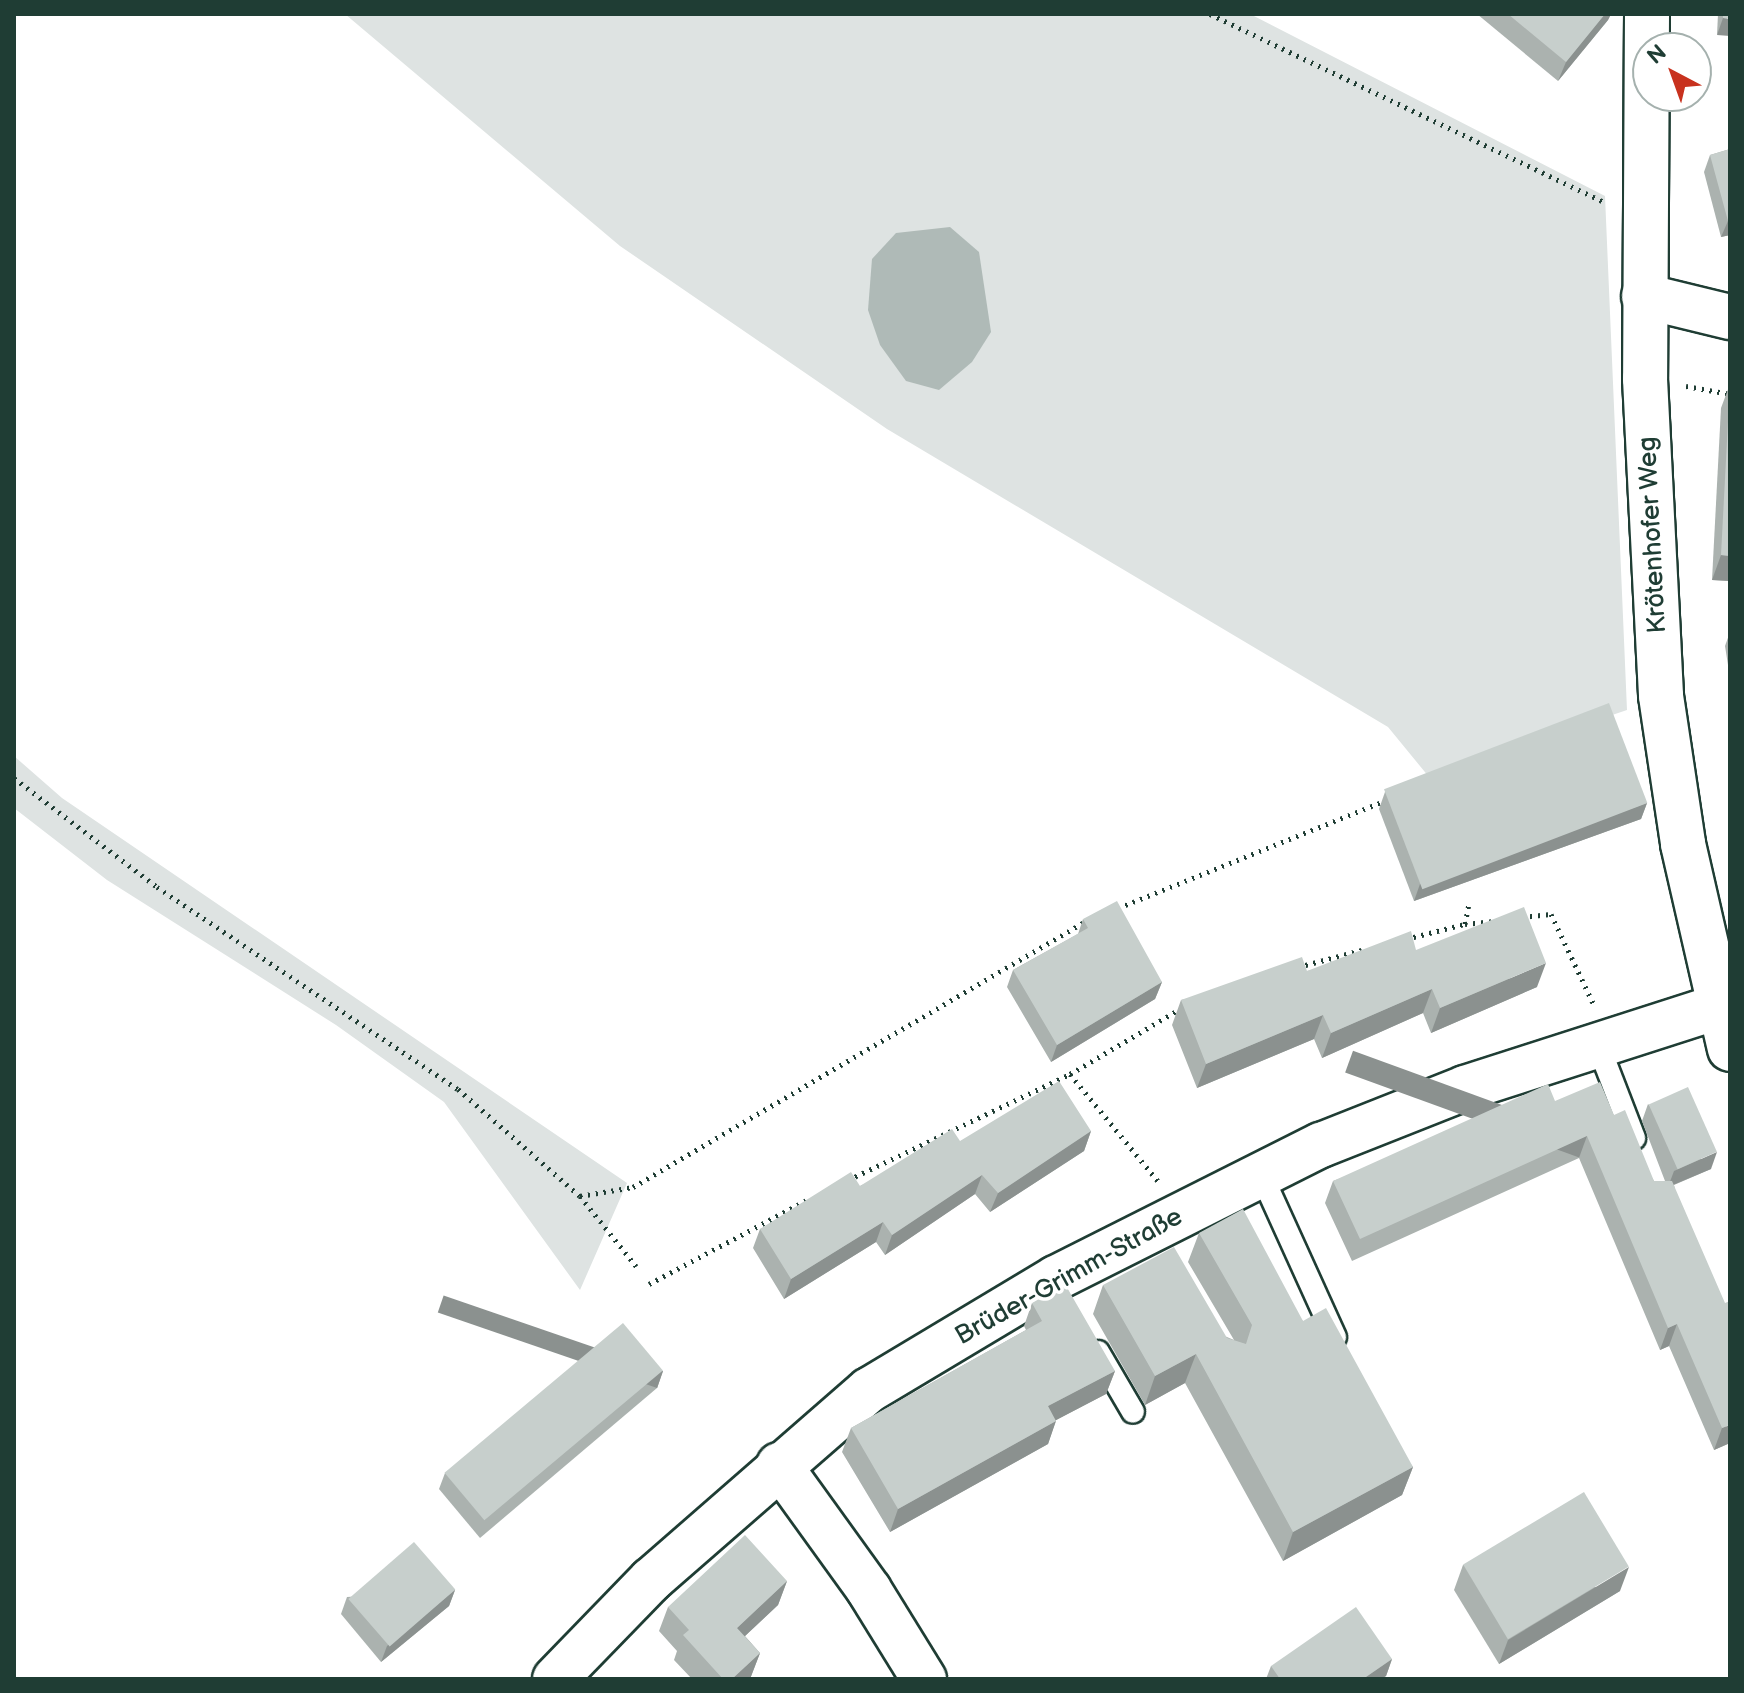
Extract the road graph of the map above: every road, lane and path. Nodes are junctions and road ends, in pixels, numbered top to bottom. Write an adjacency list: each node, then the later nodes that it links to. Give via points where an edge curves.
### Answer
1 (1210, 14): 3 (path)
2 (1647, 14): 3 (street, Krötenhofer Weg)
3 (1645, 222): 4 (street, Krötenhofer Weg)
4 (1644, 296): 5 (street); 16 (street, Krötenhofer Weg, via 1661,696 1683,844)
5 (1730, 317)
6 (14, 778): 23 (path, via 157,887 458,1089)
7 (1396, 796): 9 (path)
8 (1469, 904): 11 (path)
9 (1116, 909)
10 (1101, 915): 23 (path, via 633,1187)
11 (1465, 924): 12 (path); 17 (path, via 1551,914)
12 (1389, 943)
13 (1373, 947): 14 (path)
14 (1281, 971)
15 (1193, 1001): 19 (path)
16 (1717, 1007): 17 (street, Brüder-Grimm-Straße); 18 (street, Krötenhofer Weg)
17 (1604, 1040): 20 (lane); 21 (street, Brüder-Grimm-Straße, via 1436,1099)
18 (1730, 1049)
19 (1070, 1074): 22 (path); 25 (path)
20 (1644, 1165)
21 (1261, 1174): 25 (street, Brüder-Grimm-Straße); 29 (lane)
22 (841, 1184)
23 (580, 1196): 26 (path)
24 (812, 1198): 27 (path)
25 (1168, 1232): 31 (street, Brüder-Grimm-Straße, via 869,1390)
26 (636, 1266)
27 (649, 1284)
28 (1087, 1332): 30 (lane)
29 (1339, 1346)
30 (1133, 1412)
31 (779, 1465): 32 (street, Brüder-Grimm-Straße, via 651,1580); 33 (street, via 869,1590)
32 (555, 1679)
33 (924, 1679)

